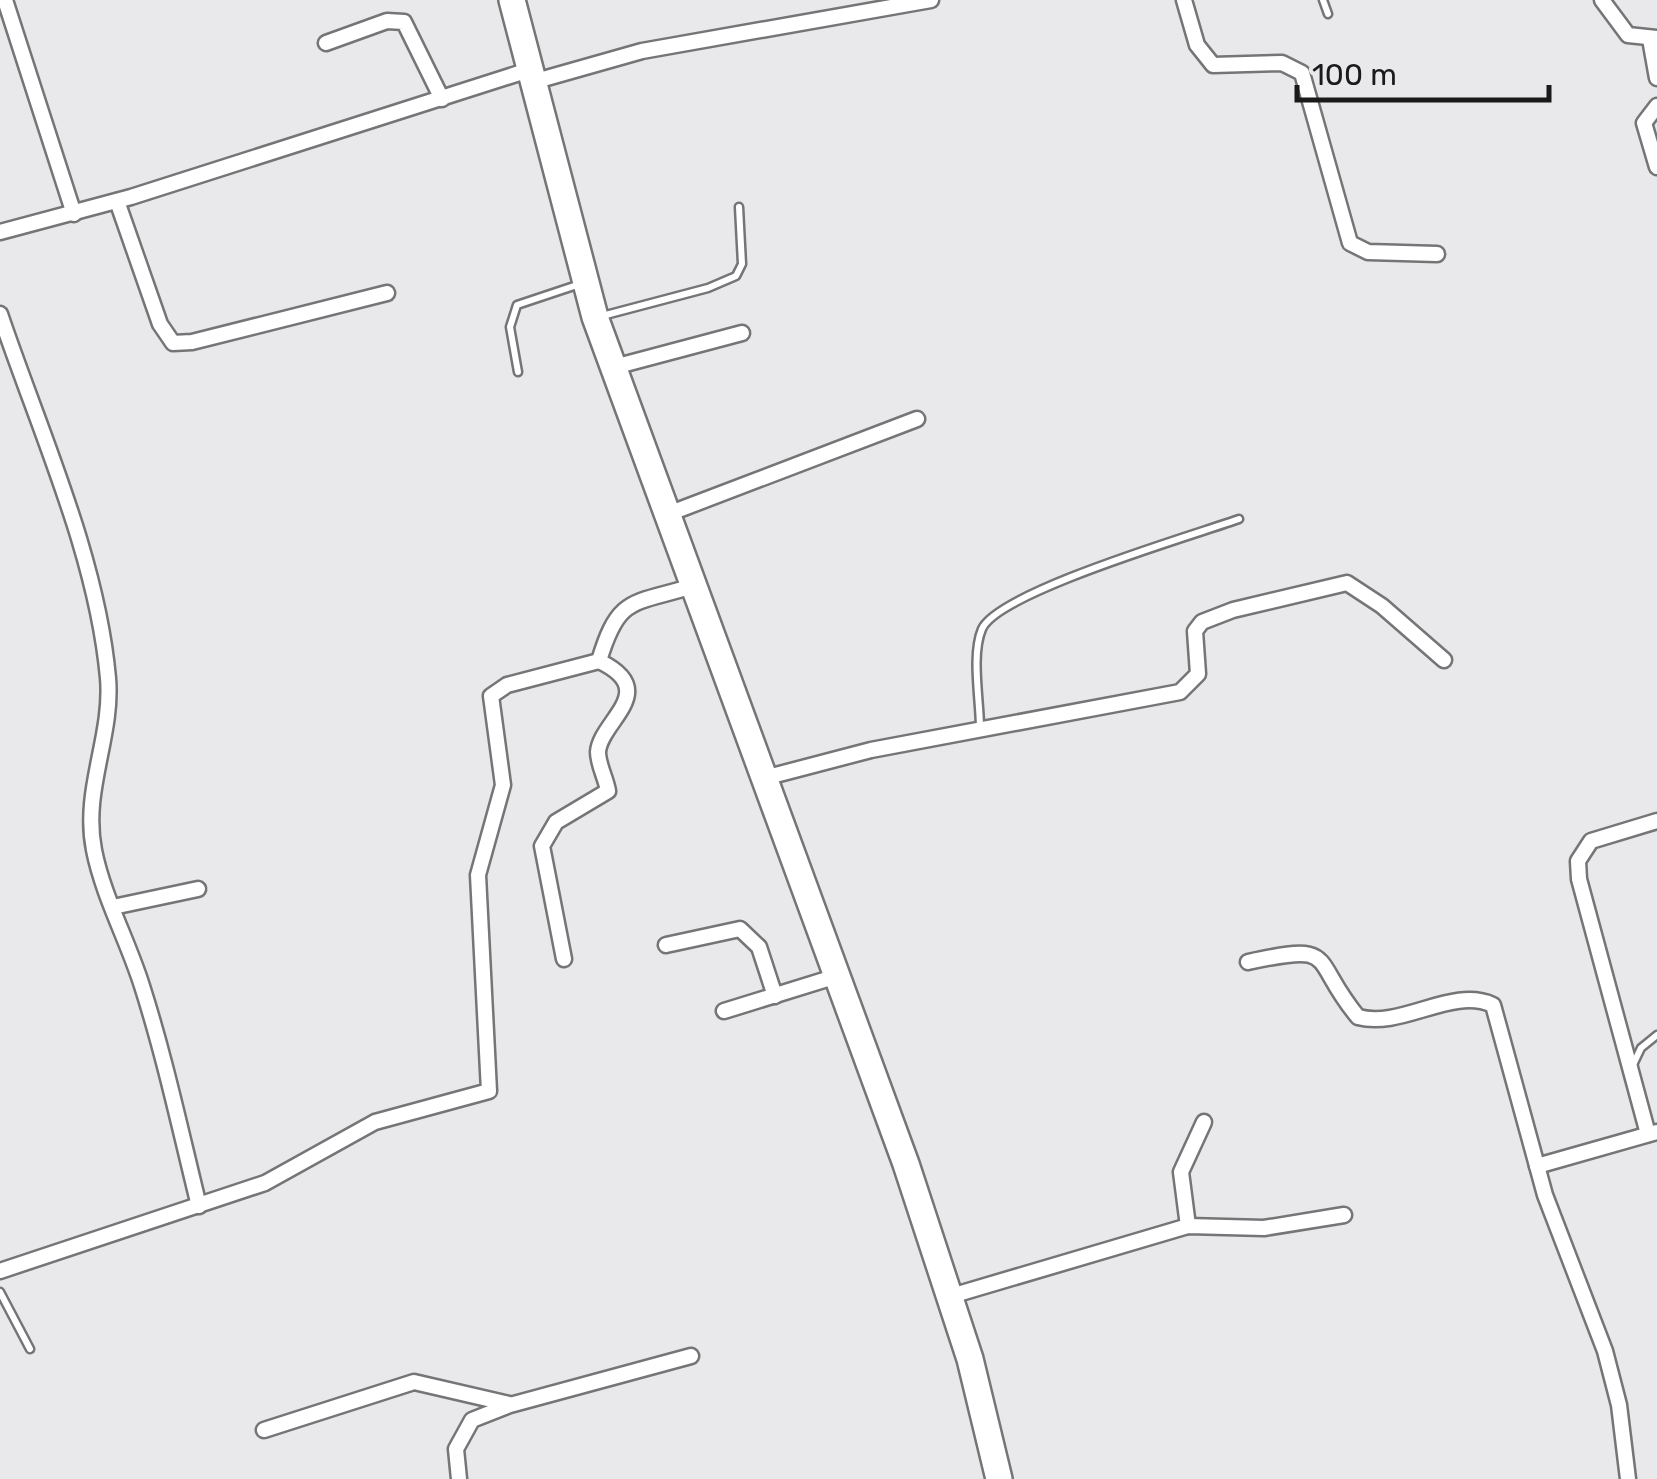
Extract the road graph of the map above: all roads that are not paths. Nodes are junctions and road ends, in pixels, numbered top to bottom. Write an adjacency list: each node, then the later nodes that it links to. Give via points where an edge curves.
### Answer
1 (5, 0): 17 (street)
2 (512, 0): 10 (highway)
3 (930, 0): 10 (street)
4 (1184, 0): 19 (street, via 1197,45 1213,65 1282,63 1302,73 1350,243 1368,252)
5 (1323, 0): 7 (lane)
6 (1602, 0): 8 (street, via 1628,35)
7 (1328, 14)
8 (1654, 39): 11 (street)
9 (326, 42): 12 (street, via 387,21 404,22)
10 (534, 75): 12 (street); 20 (highway)
11 (1657, 78)
12 (442, 99): 15 (street)
13 (1657, 106): 14 (street, via 1644,122)
14 (1657, 168)
15 (117, 201): 17 (street); 21 (street, via 172,343)
16 (739, 208): 23 (lane, via 742,264 736,276)
17 (74, 214): 18 (street)
18 (0, 232)
19 (1438, 254)
20 (586, 283): 23 (highway); 26 (lane, via 518,305 510,327)
21 (387, 293)
22 (0, 314): 37 (street, via 76,530 108,671 108,724 90,808 94,853)
23 (596, 318): 25 (highway)
24 (742, 333): 25 (street)
25 (614, 367): 28 (highway)
26 (518, 372)
27 (917, 419): 28 (street)
28 (668, 514): 30 (highway)
29 (1239, 520): 33 (lane, via 1043,588 992,614 980,638)
30 (696, 585): 32 (street, via 624,608 611,621); 34 (highway)
31 (1444, 660): 33 (street, via 1362,590 1332,584 1202,622 1195,632 1198,674 1180,692)
32 (599, 661): 39 (street, via 617,673 627,698 598,749 608,791 556,822 542,846); 49 (street, via 507,685 491,696 504,785 477,889 488,1091 356,1129 265,1183)
33 (980, 729): 34 (street)
34 (764, 778): 41 (highway)
35 (1657, 820): 45 (street, via 1590,841 1578,861)
36 (198, 889): 37 (street)
37 (113, 907): 49 (street, via 150,1012)
38 (666, 945): 42 (street, via 740,929 759,947)
39 (564, 958)
40 (1248, 962): 48 (street, via 1314,953 1358,1017 1374,1022 1467,1000 1493,1005)
41 (837, 976): 42 (street); 54 (highway)
42 (775, 996): 43 (street)
43 (724, 1011)
44 (1657, 1035): 45 (lane)
45 (1631, 1068): 47 (street)
46 (1204, 1122): 51 (street, via 1181,1172)
47 (1652, 1133): 48 (street)
48 (1537, 1166): 61 (street, via 1605,1351)
49 (199, 1206): 52 (street)
50 (1344, 1215): 51 (street, via 1264,1228)
51 (1188, 1226): 54 (street)
52 (0, 1272)
53 (0, 1292): 55 (lane)
54 (951, 1296): 60 (highway)
55 (30, 1349)
56 (691, 1356): 57 (street)
57 (510, 1404): 58 (street, via 414,1382); 59 (street, via 472,1420 462,1432)
58 (264, 1430)
59 (459, 1479)
60 (999, 1479)
61 (1628, 1479)

